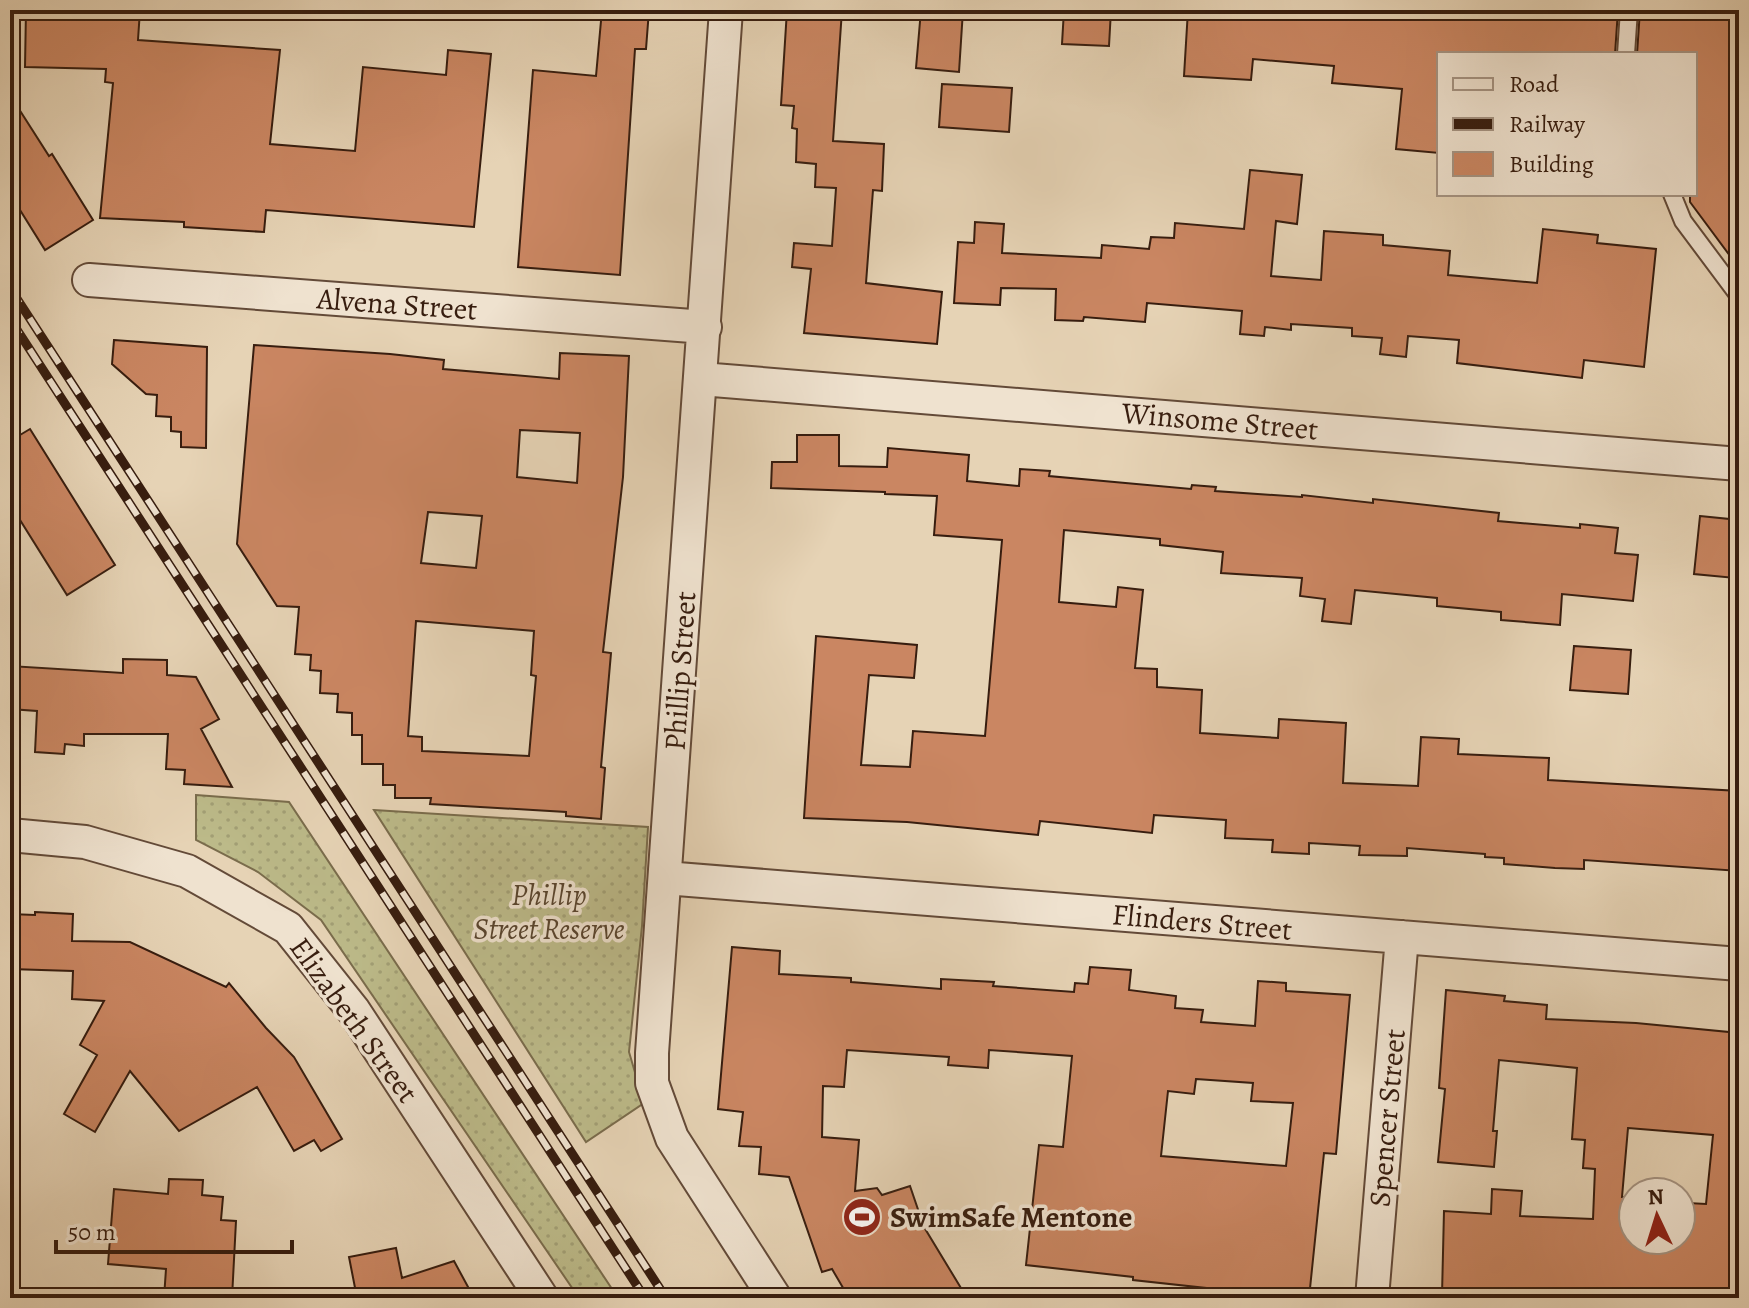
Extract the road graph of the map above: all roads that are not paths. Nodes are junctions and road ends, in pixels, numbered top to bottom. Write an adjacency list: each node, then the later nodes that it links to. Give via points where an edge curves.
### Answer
1 (726, 10): 7 (street, Phillip Street)
2 (1629, 10): 3 (lane)
3 (1626, 52)
4 (1673, 196): 6 (lane, via 1683,221)
5 (89, 280): 7 (street, Alvena Street)
6 (1739, 296)
7 (705, 327): 8 (street, Phillip Street)
8 (701, 379): 9 (street, Winsome Street); 11 (street, Phillip Street)
9 (1739, 464)
10 (10, 835): 14 (street, Elizabeth Street, via 85,842 187,871 288,928 354,1011)
11 (665, 878): 12 (street, Flinders Street); 15 (street, Phillip Street, via 652,1083 672,1138)
12 (1402, 937): 13 (street, Flinders Street); 16 (street, Spencer Street)
13 (1739, 964)
14 (542, 1298)
15 (775, 1298)
16 (1372, 1298)

